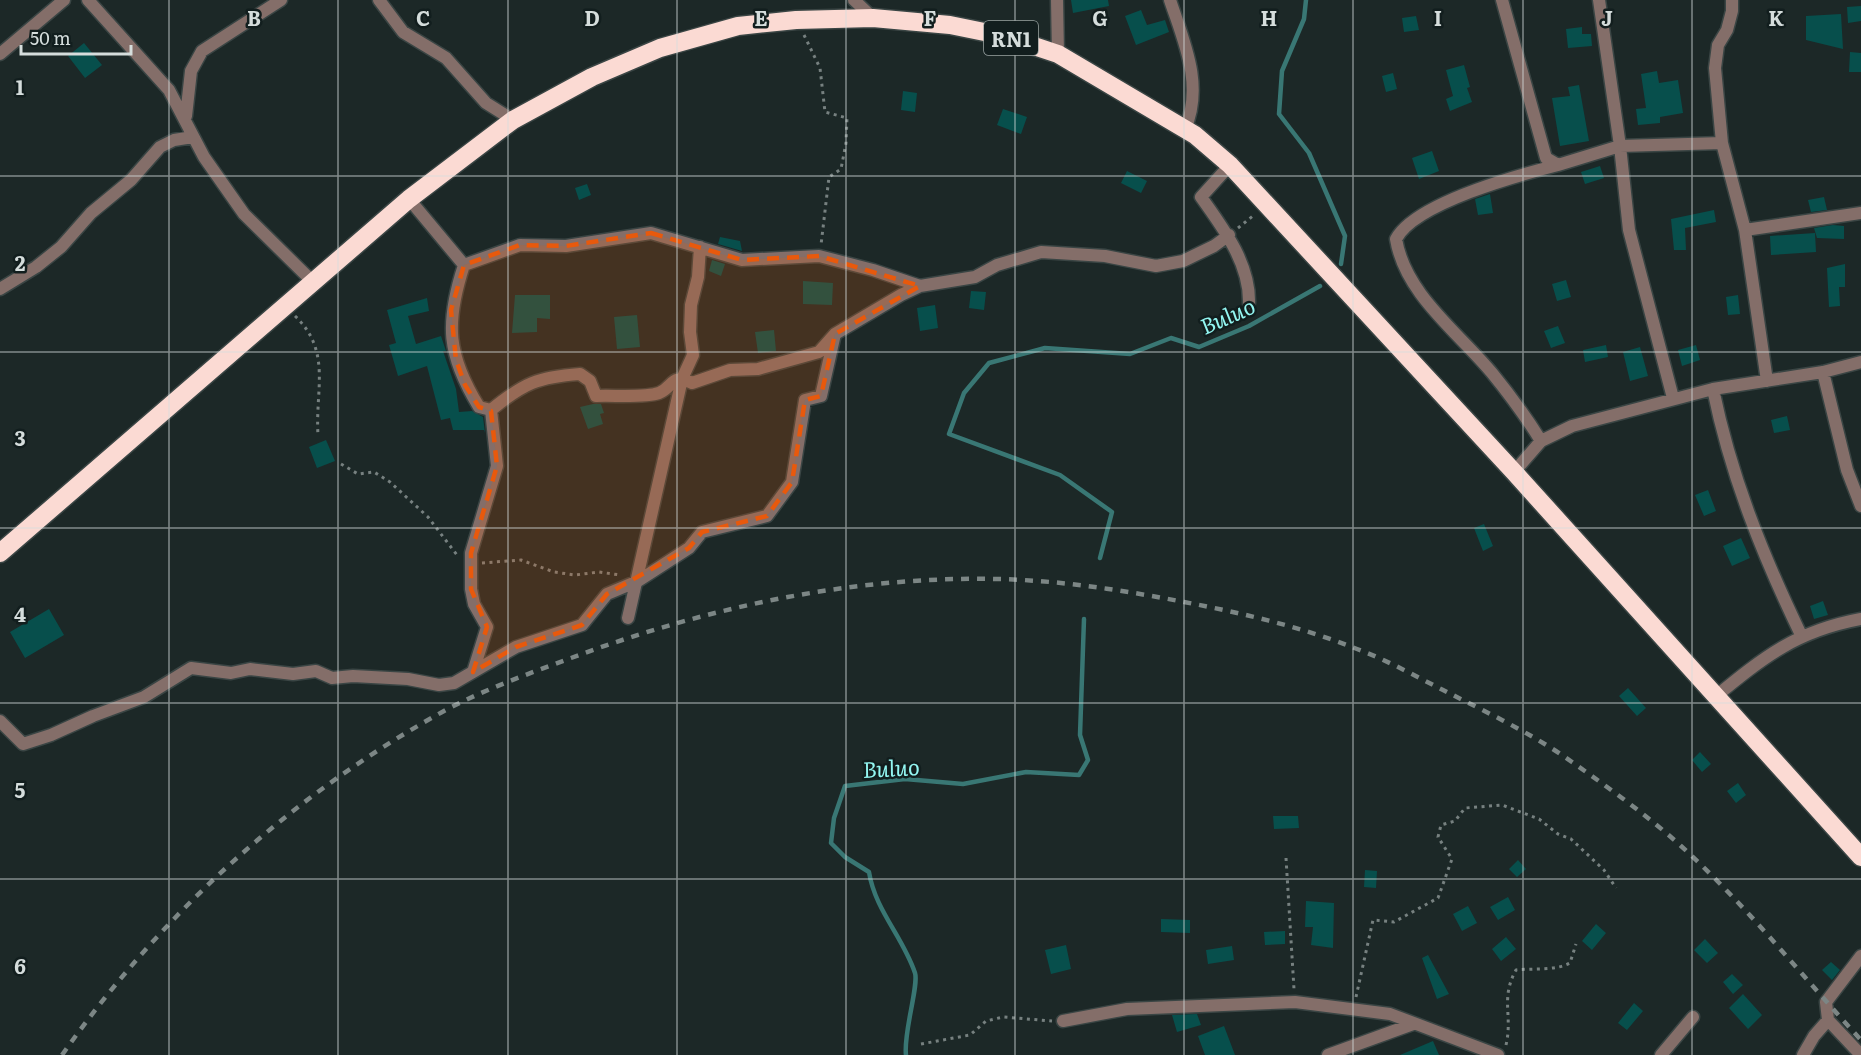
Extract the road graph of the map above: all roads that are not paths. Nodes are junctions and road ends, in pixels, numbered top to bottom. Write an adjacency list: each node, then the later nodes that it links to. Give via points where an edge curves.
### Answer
1 (64, 0): 12 (street)
2 (87, 0): 14 (street, via 159,77)
3 (282, 0): 14 (street, via 202,51 194,61 188,83)
4 (379, 0): 15 (street, via 404,32 446,58 486,103)
5 (854, 0): 11 (street)
6 (1057, 0): 13 (street)
7 (1170, 0): 16 (street, via 1193,79 1192,113)
8 (1502, 0): 21 (street, via 1546,158)
9 (1599, 0): 19 (street)
10 (1732, 0): 18 (street, via 1714,68)
11 (873, 18): 13 (highway, RN1, via 950,25 1004,36); 15 (highway, RN1, via 738,26 660,48 592,77)
12 (0, 54)
13 (1058, 54): 16 (highway, RN1)
14 (186, 117): 17 (street)
15 (513, 120): 22 (highway, RN1)
16 (1185, 129): 20 (highway, RN1)
17 (193, 137): 28 (street, via 243,214); 30 (street, via 160,147 61,247)
18 (1722, 143): 19 (street); 24 (street)
19 (1620, 146): 21 (street); 38 (street, via 1629,230)
20 (1230, 165): 25 (street, via 1201,197); 41 (highway, RN1)
21 (1558, 165): 40 (street, via 1456,198 1408,225 1396,239 1409,274 1430,305 1491,372)
22 (410, 199): 27 (street); 28 (highway, RN1)
23 (1861, 213): 24 (street)
24 (1745, 230): 36 (street)
25 (1229, 235): 29 (street, via 1183,261 1156,266 1105,256 1041,252 997,265 975,277); 31 (street, via 1250,287)
26 (700, 247): 27 (street, via 651,233 566,246 520,245); 29 (street, via 742,260 819,256); 35 (street, via 699,277 691,314 693,355)
27 (464, 265): 39 (street, via 452,310 453,340 465,384 479,407)
28 (314, 283): 43 (highway, RN1)
29 (920, 286): 32 (street)
30 (0, 289)
31 (1249, 303)
32 (835, 334): 35 (street, via 819,352 758,369 730,370 692,383); 44 (street, via 821,396 805,400 792,482 767,516 702,532 689,548)
33 (1861, 362): 34 (street)
34 (1823, 372): 36 (street); 42 (street, via 1847,470)
35 (682, 379): 39 (street, via 674,380 657,394 596,396 590,381 580,374 546,376 515,390); 44 (street)
36 (1767, 381): 37 (street)
37 (1713, 389): 38 (street); 47 (street, via 1725,448 1753,526)
38 (1673, 398): 40 (street, via 1572,426)
39 (491, 410): 48 (street, via 497,466 471,553 474,604 487,627)
40 (1541, 441): 41 (street)
41 (1514, 472): 49 (highway, RN1)
42 (1861, 506)
43 (0, 553)
44 (638, 581): 45 (street); 48 (street, via 607,594 582,625 516,647)
45 (628, 618)
46 (1861, 619): 47 (street)
47 (1802, 637): 49 (street, via 1769,653)
48 (473, 672): 50 (street, via 453,683 439,685 408,679 332,678 316,671 293,674 250,669 231,673 191,668 144,697 22,744)
49 (1715, 697): 51 (highway, RN1)
50 (0, 721)
51 (1860, 852)
52 (1861, 957): 54 (street, via 1826,1002)
53 (1693, 1017): 59 (street)
54 (1828, 1020): 60 (street); 61 (street)
55 (1063, 1021): 56 (street, via 1127,1009 1295,1002 1353,1007 1390,1014)
56 (1413, 1024): 57 (street); 58 (street)
57 (1328, 1055)
58 (1498, 1055)
59 (1661, 1055)
60 (1803, 1055)
61 (1861, 1055)

